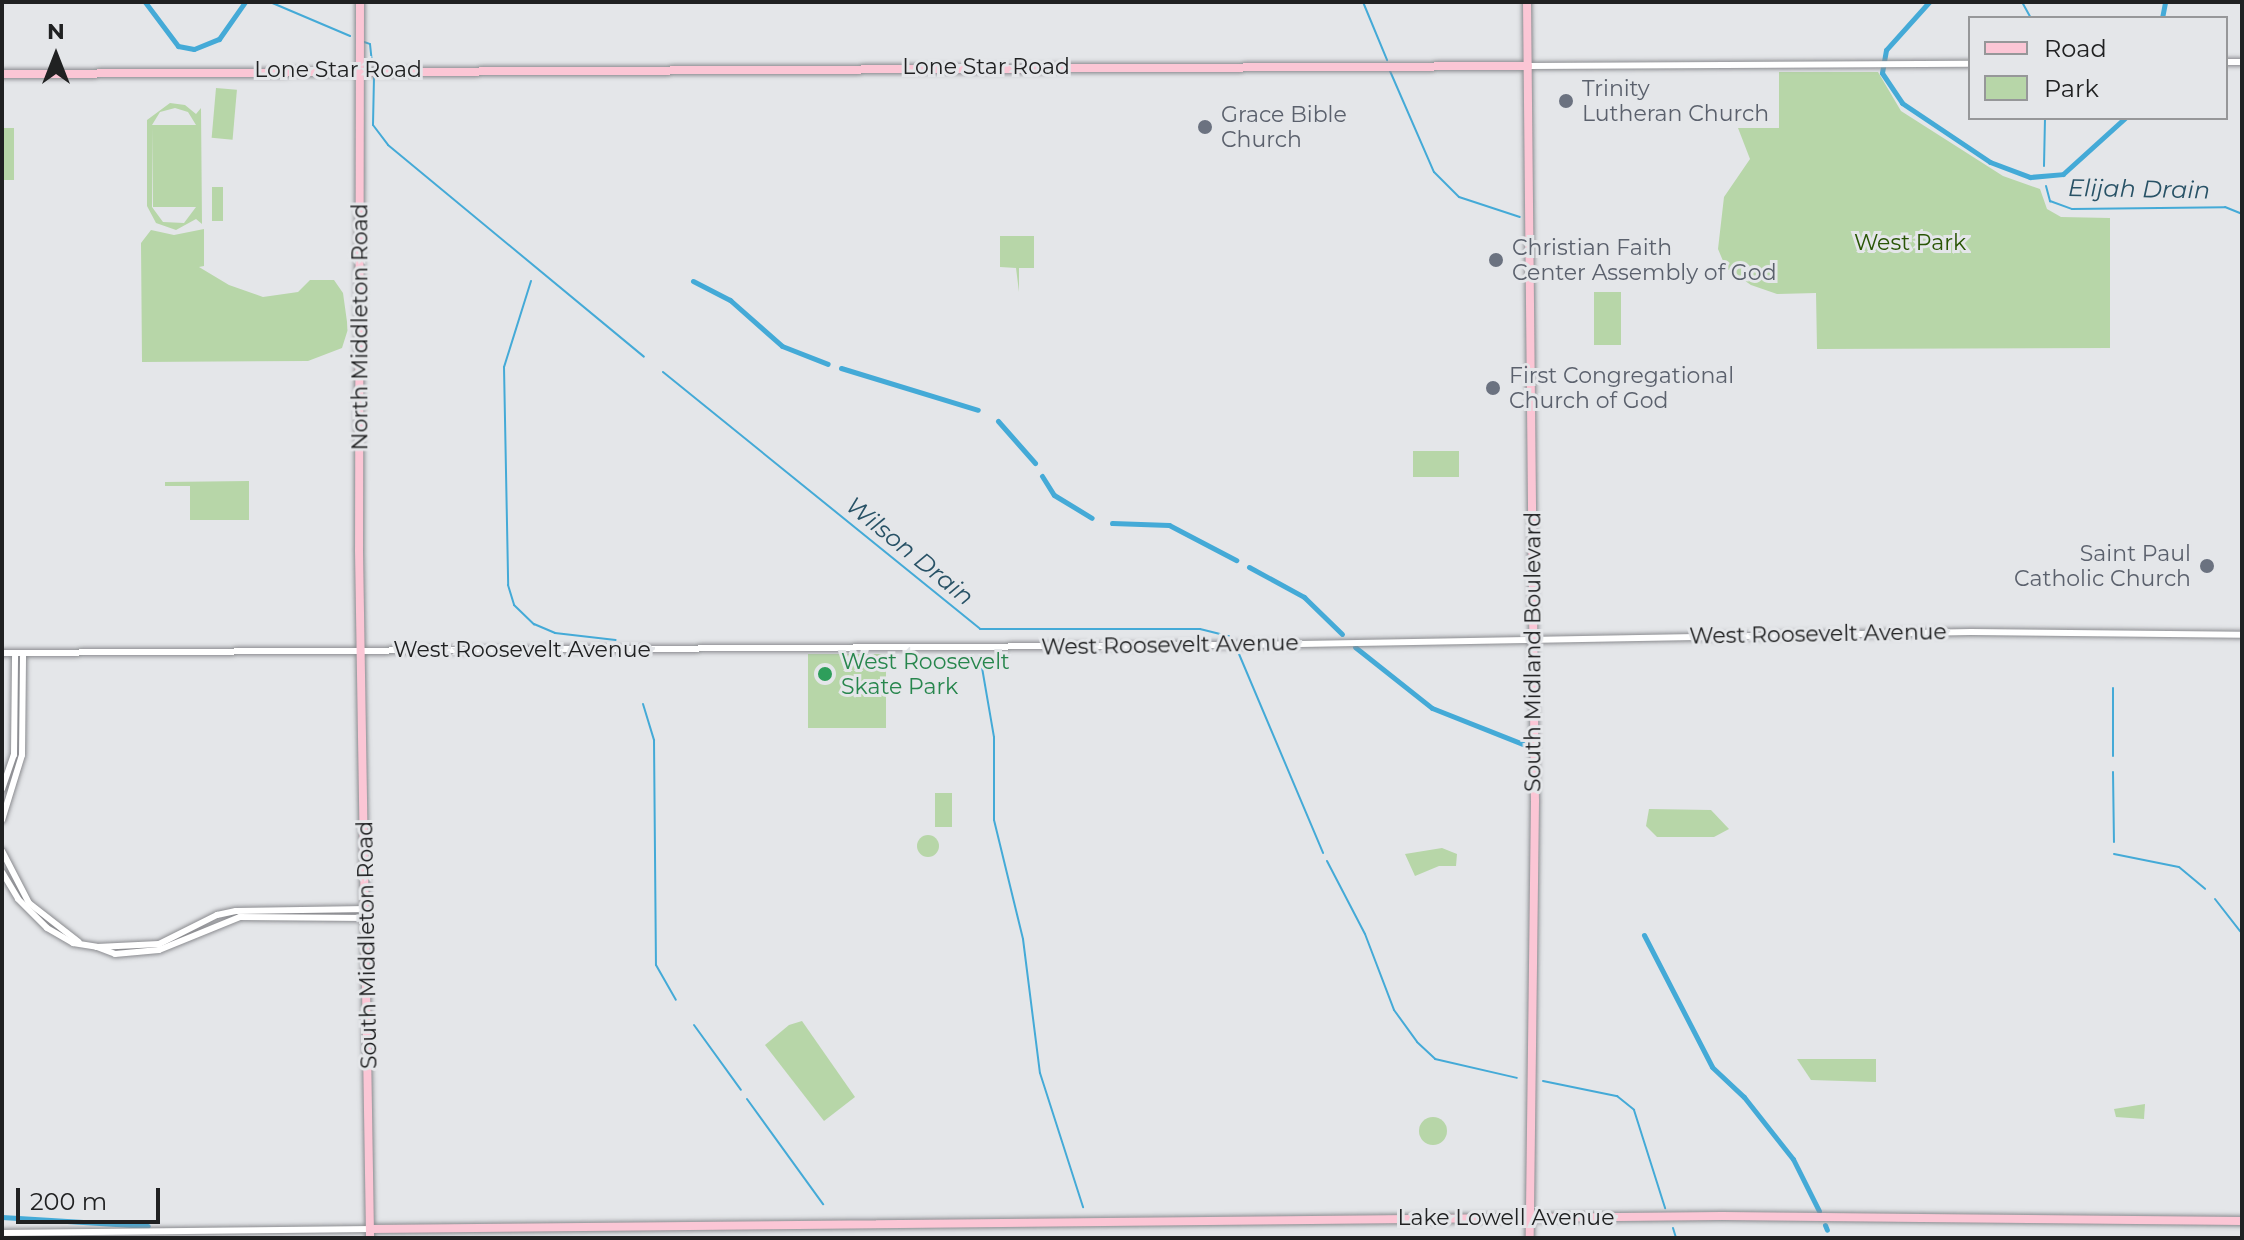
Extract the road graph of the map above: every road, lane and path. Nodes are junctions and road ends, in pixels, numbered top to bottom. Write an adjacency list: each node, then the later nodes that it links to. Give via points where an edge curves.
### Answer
1 (360, 2): 5 (main road, North Middleton Road)
2 (1527, 2): 4 (main road, South Midland Boulevard)
3 (1968, 64): 4 (street, Lone Star Road)
4 (1528, 66): 5 (main road, Lone Star Road); 8 (main road, South Midland Boulevard)
5 (360, 70): 6 (main road, Lone Star Road); 9 (main road, North Middleton Road, via 359,550)
6 (2, 74)
7 (2242, 635): 8 (street, West Roosevelt Avenue, via 1971,632)
8 (1532, 641): 9 (street, West Roosevelt Avenue); 19 (main road, South Midland Boulevard)
9 (364, 651): 12 (street, West Roosevelt Avenue); 17 (main road, South Middleton Road)
10 (2, 653): 11 (street, West Roosevelt Avenue)
11 (15, 653): 12 (street, West Roosevelt Avenue); 13 (street, via 14,755)
12 (23, 653): 14 (street, via 22,755)
13 (2, 789)
14 (2, 820)
15 (2, 851): 18 (street, via 29,903)
16 (2, 872): 18 (street, via 35,919)
17 (367, 914): 18 (street, via 240,917 159,950 115,954); 22 (main road, South Middleton Road)
18 (79, 942)
19 (1530, 1218): 20 (main road, Lake Lowell Avenue); 22 (main road, Lake Lowell Avenue); 23 (main road, South Midland Boulevard)
20 (2242, 1221)
21 (2, 1233): 22 (street, Lake Lowell Avenue)
22 (370, 1234)
23 (1530, 1238)

